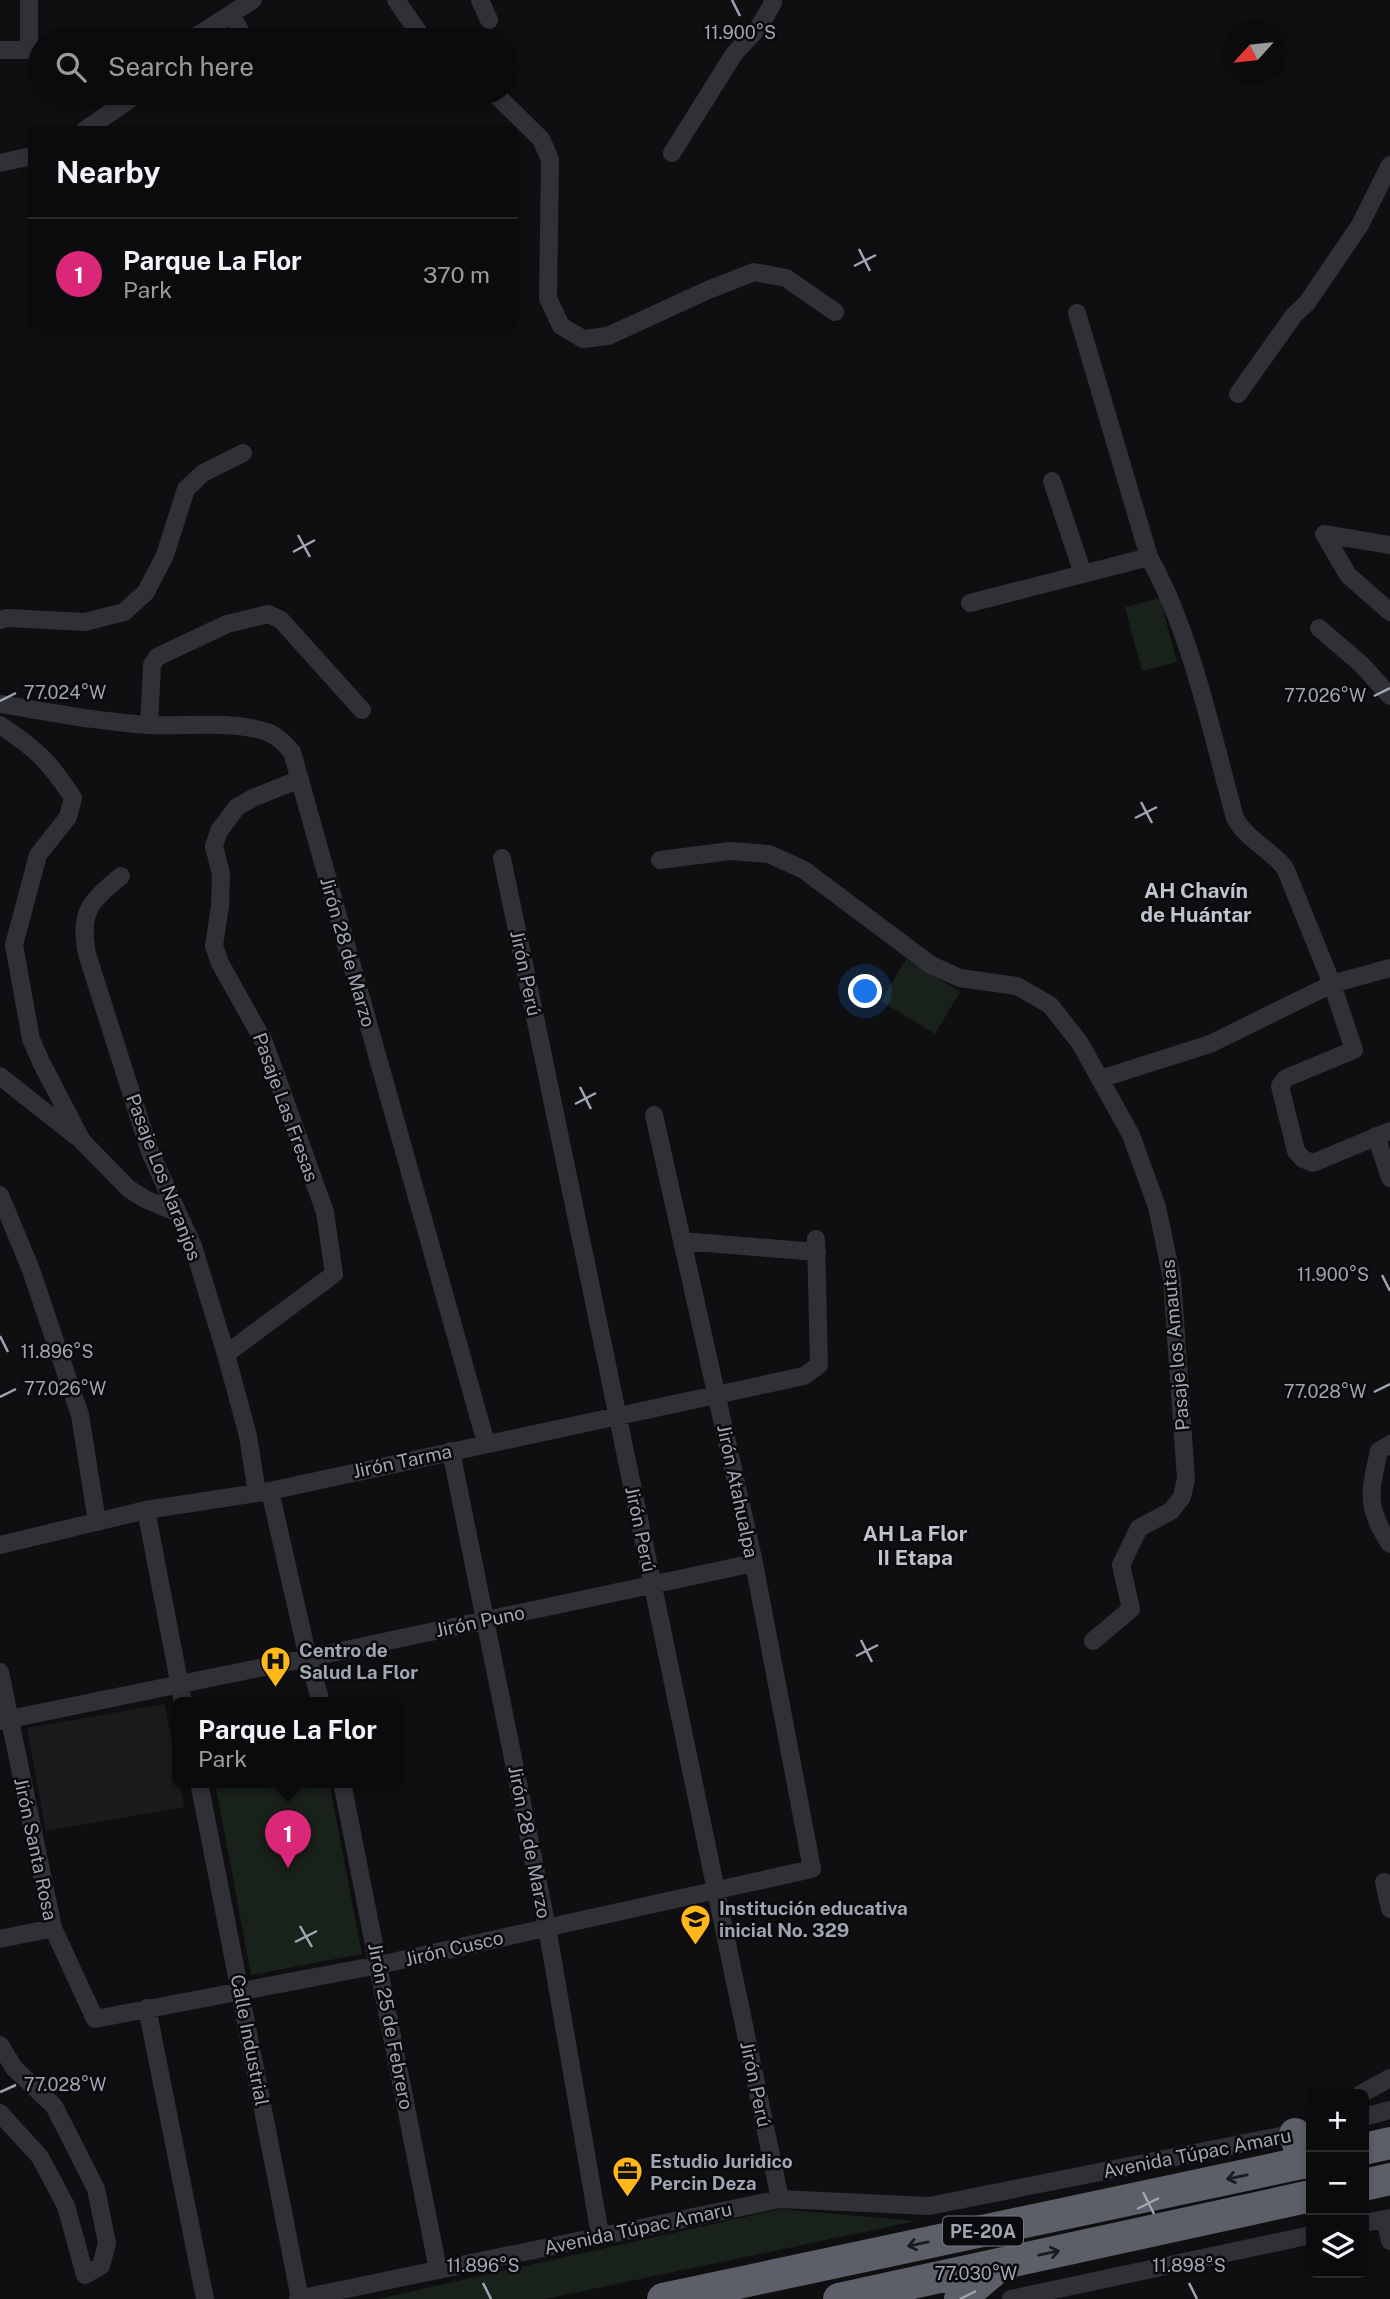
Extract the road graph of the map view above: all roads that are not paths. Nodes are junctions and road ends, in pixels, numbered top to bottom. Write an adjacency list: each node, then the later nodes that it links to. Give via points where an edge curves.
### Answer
1 (29, 0): 8 (street)
2 (253, 0): 6 (street)
3 (396, 0): 11 (street)
4 (480, 0): 7 (street)
5 (772, 0): 17 (street, via 760,27 734,54)
6 (230, 14): 9 (street); 10 (street)
7 (489, 20)
8 (32, 28)
9 (208, 28)
10 (238, 28)
11 (416, 28)
12 (0, 50): 13 (street)
13 (28, 50)
14 (121, 105): 16 (street)
15 (506, 105): 21 (street, via 541,139 550,159 548,298 561,326 583,339 608,336 754,272 786,278)
16 (91, 126)
17 (672, 153)
18 (28, 157): 19 (street)
19 (0, 163)
20 (1390, 165): 23 (street, via 1360,225)
21 (835, 312)
22 (1077, 313): 27 (street)
23 (1238, 394)
24 (243, 453): 31 (street, via 203,473 186,489 146,592 124,612 85,622)
25 (1052, 481): 28 (street)
26 (1390, 545): 30 (street, via 1324,534 1348,575)
27 (1149, 557): 28 (street); 43 (street, via 1185,642 1235,818 1243,832 1285,867)
28 (1083, 574): 29 (street)
29 (970, 603)
30 (1390, 612)
31 (3, 622)
32 (1319, 628): 33 (street)
33 (1390, 695)
34 (0, 704): 37 (street, Jirón 28 de Marzo)
35 (362, 710): 37 (street, via 281,620 268,614 227,624 157,657 152,665)
36 (0, 725): 48 (street, via 54,768 73,798 68,817 38,855 13,950 31,1039)
37 (149, 725): 38 (street, Jirón 28 de Marzo, via 232,726 267,732 292,752)
38 (300, 779): 53 (street, Pasaje Las Fresas, via 237,807 219,831 214,846 221,874 214,946 264,1042 325,1212 334,1274); 56 (street, Jirón 28 de Marzo)
39 (502, 858): 55 (street, Jirón Perú)
40 (660, 860): 45 (street, Pasaje los Amautas, via 730,851 769,854 804,870 931,965 960,978 1017,986 1049,1005 1080,1043)
41 (121, 876): 51 (street, Pasaje Los Naranjos, via 94,899 83,932 150,1152)
42 (1390, 968): 43 (street)
43 (1332, 984): 45 (street, via 1210,1044); 47 (street, via 1354,1050 1286,1078 1280,1086 1296,1150 1313,1163)
44 (0, 1077): 48 (street)
45 (1100, 1079): 67 (street, Pasaje los Amautas, via 1130,1135 1157,1207 1172,1279 1186,1479 1182,1497 1171,1511 1139,1528 1121,1565 1131,1609)
46 (654, 1115): 52 (street, Jirón Atahualpa)
47 (1383, 1134): 49 (street)
48 (82, 1141): 51 (street, via 129,1189)
49 (1390, 1178)
50 (0, 1195): 61 (street, via 31,1270 80,1415)
51 (176, 1212): 53 (street, Pasaje Los Naranjos, via 193,1246)
52 (682, 1241): 54 (street, Jirón Atahualpa); 54 (street, Jirón Tarma, via 817,1245 819,1366 804,1376)
53 (226, 1354): 59 (street, Pasaje Los Naranjos)
54 (717, 1394): 55 (street, Jirón Tarma); 64 (street, Jirón Atahualpa)
55 (617, 1415): 56 (street, Jirón Tarma); 65 (street, Jirón Perú)
56 (486, 1443): 58 (street, Jirón Tarma)
57 (1390, 1444): 62 (street, via 1379,1451 1369,1494)
58 (451, 1451): 59 (street, Jirón Tarma); 66 (street, Jirón 28 de Marzo)
59 (263, 1492): 60 (street, Jirón Tarma); 68 (street)
60 (146, 1510): 61 (street, Jirón Tarma); 70 (street)
61 (97, 1522): 63 (street, Jirón Tarma)
62 (1390, 1544)
63 (0, 1545)
64 (754, 1563): 65 (street, Jirón Puno); 76 (street, Jirón Atahualpa)
65 (653, 1585): 66 (street, Jirón Puno); 78 (street, Jirón Perú)
66 (485, 1620): 68 (street, Jirón Puno); 80 (street, Jirón 28 de Marzo)
67 (1093, 1641)
68 (308, 1658): 70 (street, Jirón Puno); 72 (street)
69 (0, 1672): 73 (street, Jirón Santa Rosa)
70 (180, 1683): 71 (street); 73 (street, Jirón Puno)
71 (182, 1697)
72 (320, 1697)
73 (5, 1720): 81 (street, Jirón Santa Rosa)
74 (200, 1788): 84 (street, Calle Industrial)
75 (343, 1788): 83 (street, Jirón 25 de Febrero)
76 (812, 1869): 78 (street, Jirón Cusco)
77 (1384, 1882): 79 (street)
78 (716, 1890): 80 (street, Jirón Cusco); 99 (street, Jirón Perú)
79 (1390, 1909)
80 (547, 1927): 83 (street, Jirón Cusco); 102 (street, Jirón 28 de Marzo)
81 (53, 1928): 82 (street); 86 (street, Jirón Santa Rosa)
82 (0, 1939)
83 (379, 1965): 84 (street, Jirón Cusco); 106 (street, Jirón 25 de Febrero)
84 (240, 1990): 85 (street, Jirón Cusco); 108 (street, Calle Industrial)
85 (147, 2008): 86 (street, Jirón Cusco); 107 (street)
86 (95, 2019)
87 (0, 2045): 91 (street, via 14,2068 54,2106 96,2189 107,2243 101,2266 85,2275 66,2206 40,2157)
88 (1390, 2078): 89 (street)
89 (1369, 2090)
90 (1390, 2110): 92 (street)
91 (0, 2113)
92 (1369, 2116)
93 (1390, 2143): 95 (highway)
94 (1305, 2147): 99 (street, Avenida Túpac Amaru, via 929,2206); 109 (highway, Avenida Túpac Amaru / PE-20A, one-way to 109)
95 (1369, 2148)
96 (1390, 2179): 97 (highway)
97 (1369, 2184)
98 (1306, 2197): 105 (highway, PE-20A, one-way to 98)
99 (780, 2199): 102 (street, Avenida Túpac Amaru)
100 (1387, 2218): 101 (street); 104 (street)
101 (1369, 2222)
102 (600, 2235): 106 (street, Avenida Túpac Amaru)
103 (1306, 2236): 112 (street)
104 (1390, 2241)
105 (1003, 2263): 110 (highway, PE-20A); 111 (highway)
106 (438, 2270): 108 (street, Avenida Túpac Amaru)
107 (205, 2299)
108 (299, 2299)
109 (663, 2299)
110 (839, 2299)
111 (960, 2299)
112 (1011, 2299)

